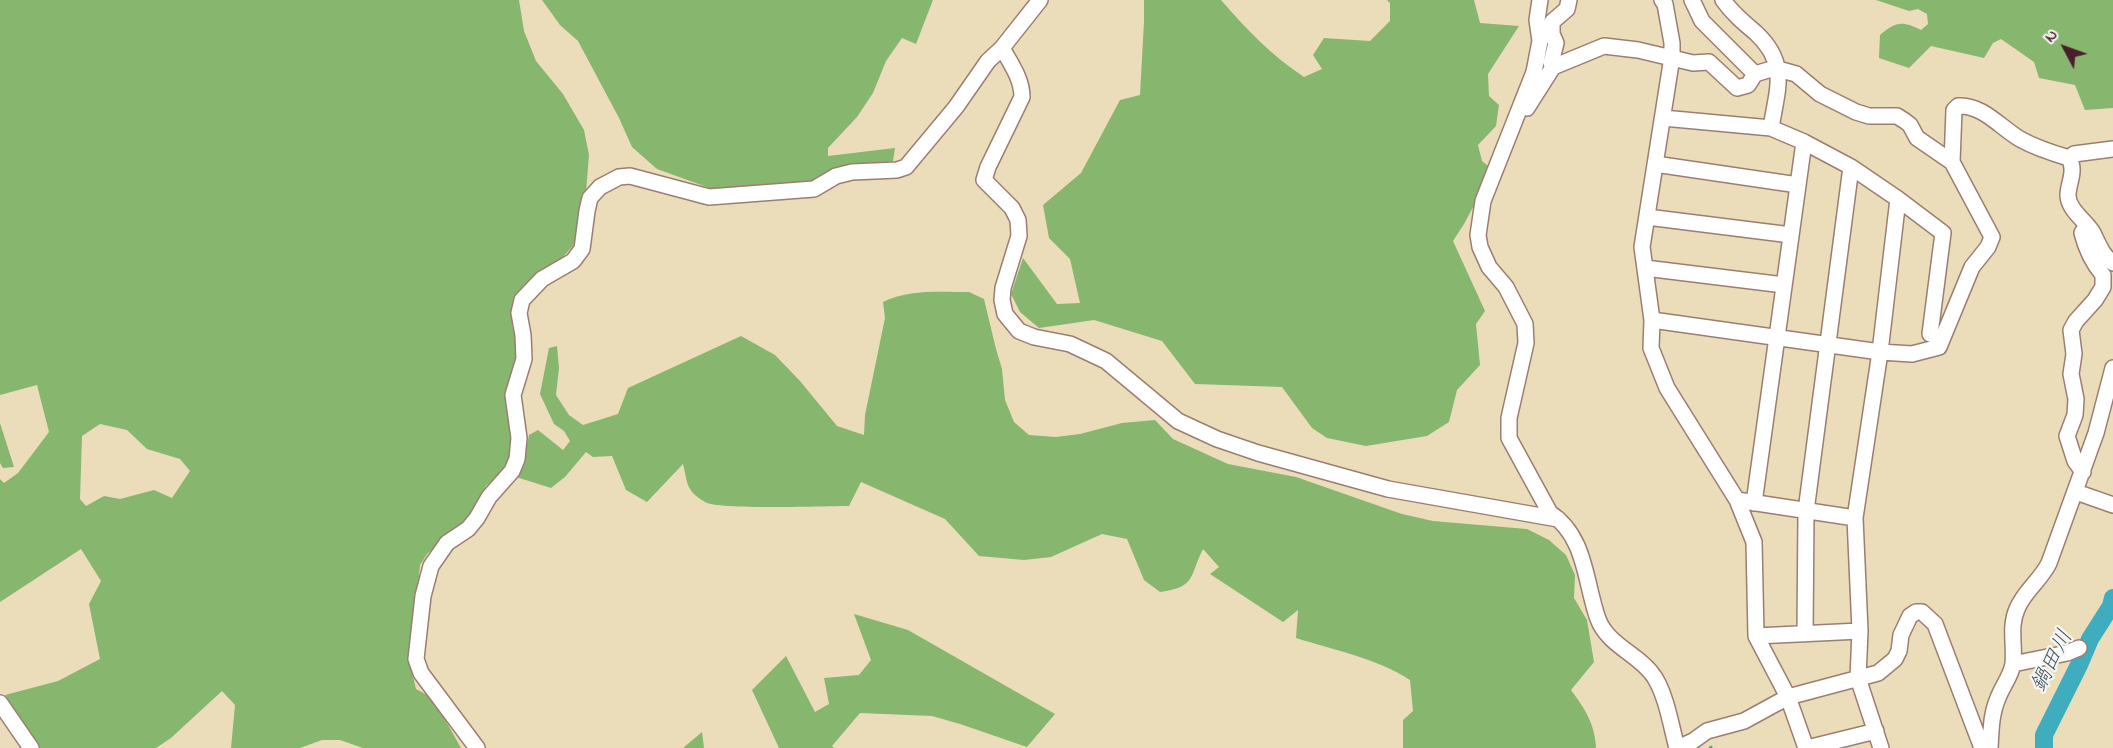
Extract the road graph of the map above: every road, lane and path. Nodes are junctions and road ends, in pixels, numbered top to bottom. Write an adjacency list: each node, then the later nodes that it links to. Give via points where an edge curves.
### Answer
1 (1040, 0): 7 (street)
2 (1540, 0): 12 (street, via 1537,59)
3 (1569, 0): 9 (street, via 1567,9 1552,22 1556,43)
4 (1662, 0): 8 (street)
5 (1692, 0): 11 (street, via 1702,21)
6 (1723, 0): 10 (street, via 1766,43)
7 (1002, 48): 42 (street, via 1018,77 1022,98 984,180 1012,208 1018,220 1019,236 1002,300 1005,314 1019,331 1070,344 1106,361 1165,412 1217,439 1388,489); 53 (street, via 906,168 852,172 814,189 709,196 630,176 619,177 600,187 590,198 582,249 573,261 542,279 522,300 519,313 524,359 513,395 518,459 477,518 447,543 431,566 423,596 416,659 421,674)
8 (1672, 57): 9 (street, via 1605,46); 11 (street, via 1693,63 1709,62 1737,88 1748,85); 13 (street)
9 (1553, 67): 12 (street, via 1527,108)
10 (1778, 69): 11 (street); 14 (street); 18 (street, via 1796,74 1820,94 1856,112 1896,116 1910,126 1917,138)
11 (1755, 74)
12 (1522, 107): 42 (street, via 1483,201 1478,235 1489,267 1506,287 1525,324 1526,344 1509,418 1509,438 1550,513)
13 (1663, 118): 14 (street); 19 (street)
14 (1771, 128): 15 (street)
15 (1804, 142): 20 (street); 21 (street)
16 (2113, 149): 17 (street)
17 (2069, 158): 18 (street, via 2019,138 1976,110 1958,106 1954,110); 24 (street, via 2073,170 2068,196)
18 (1952, 162): 33 (street, via 1992,237 1972,267 1939,347 1912,354)
19 (1655, 164): 21 (street); 23 (street)
20 (1851, 167): 22 (street); 32 (street)
21 (1798, 185): 25 (street)
22 (1898, 199): 30 (street, via 1943,233); 33 (street)
23 (1647, 217): 25 (street); 27 (street, via 1642,247)
24 (2087, 225): 26 (street, via 2097,246); 35 (street, via 2082,232 2085,246 2103,275 2103,287 2071,330 2076,399 2067,436)
25 (1791, 235): 28 (street)
26 (2113, 263)
27 (1645, 268): 28 (street); 29 (street)
28 (1784, 285): 31 (street)
29 (1652, 320): 31 (street); 37 (street, via 1651,348 1667,388)
30 (1930, 334)
31 (1777, 338): 32 (street); 38 (street)
32 (1827, 345): 33 (street); 40 (street)
33 (1880, 352): 41 (street)
34 (2113, 368): 35 (street)
35 (2083, 472): 36 (street)
36 (2076, 492): 39 (street); 47 (street, via 2045,572 2017,609 2013,622)
37 (1737, 500): 38 (street); 45 (street, via 1754,542)
38 (1754, 503): 40 (street)
39 (2113, 505)
40 (1806, 511): 41 (street); 44 (street)
41 (1855, 518): 43 (street)
42 (1558, 519): 54 (street, via 1575,539 1599,621 1622,649 1655,678)
43 (1860, 631): 44 (street); 48 (street)
44 (1804, 634): 45 (street)
45 (1756, 636): 49 (street)
46 (2079, 648): 47 (street)
47 (2013, 664): 58 (street, via 1991,720)
48 (1858, 678): 49 (street); 51 (street); 57 (street, via 1888,666 1899,651 1910,616 1922,612 1935,624)
49 (1788, 697): 54 (street, via 1744,721 1707,731); 55 (street)
50 (0, 703): 52 (street)
51 (1876, 731): 55 (street); 56 (street)
52 (31, 748)
53 (477, 748)
54 (1678, 748)
55 (1807, 748)
56 (1881, 748)
57 (1982, 748)
58 (1990, 748)

